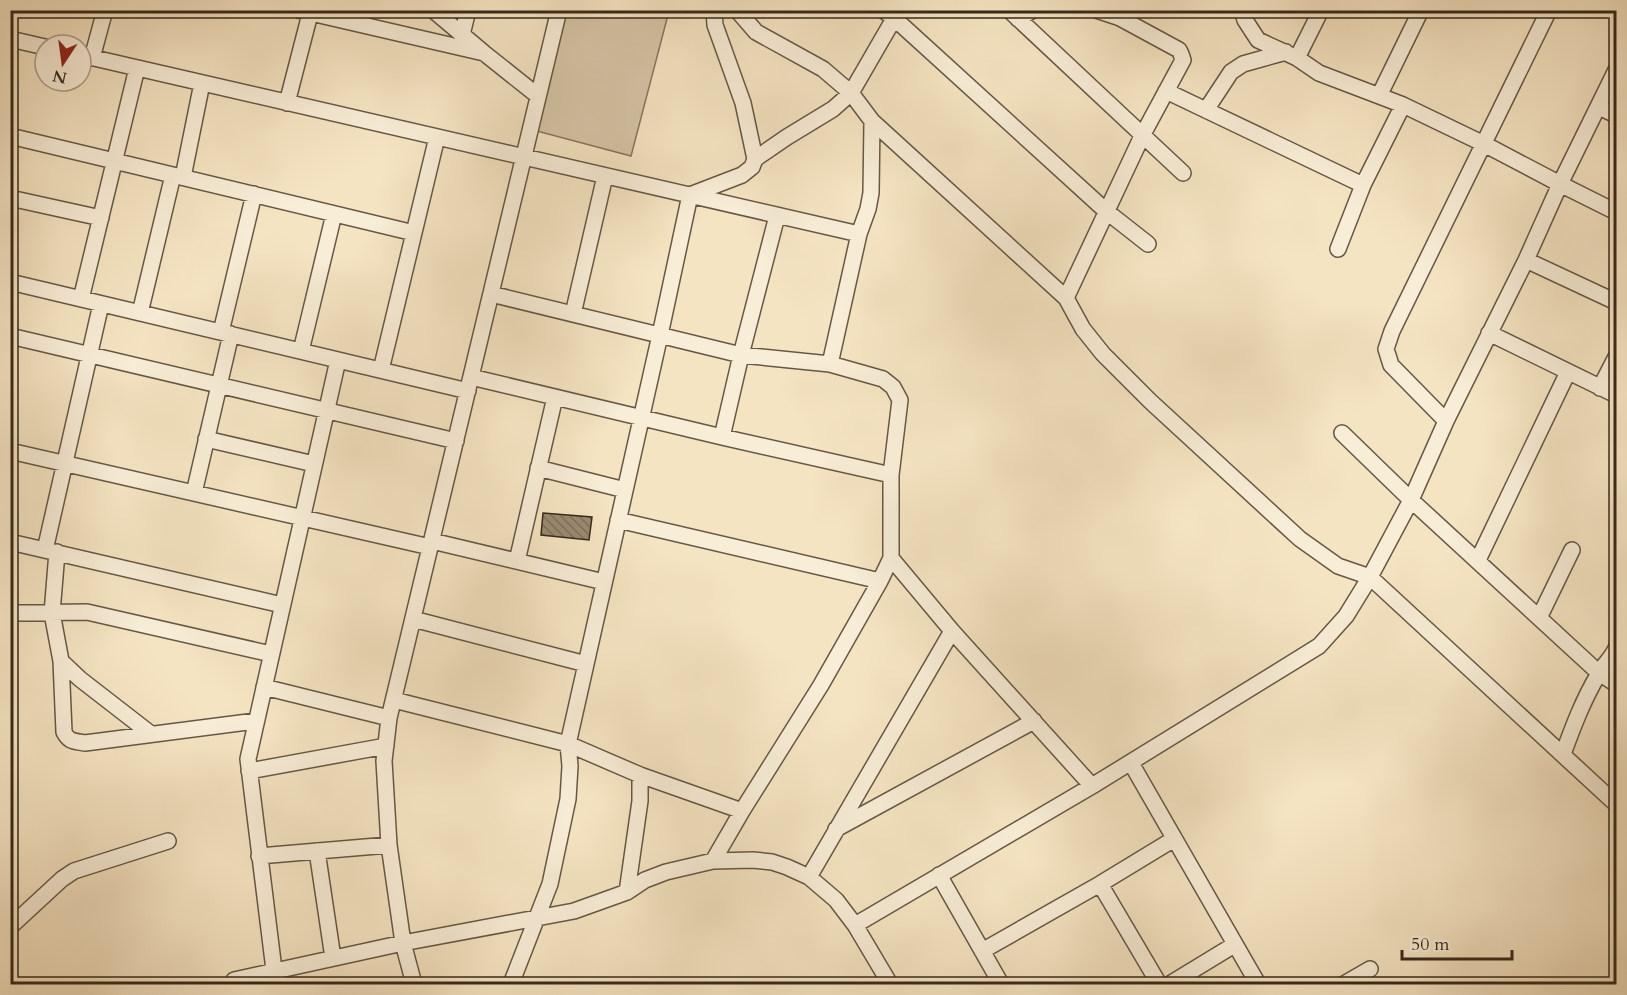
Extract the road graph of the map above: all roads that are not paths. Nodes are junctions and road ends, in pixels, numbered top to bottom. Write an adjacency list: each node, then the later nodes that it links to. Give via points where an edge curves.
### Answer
1 (105, 10): 18 (street)
2 (433, 10): 16 (street)
3 (468, 10): 16 (street)
4 (559, 10): 28 (street)
5 (714, 10): 41 (street, via 715,26 743,103)
6 (737, 10): 27 (street, via 756,32 823,69)
7 (1033, 10): 15 (street)
8 (1096, 10): 26 (street, via 1120,18 1179,50 1183,60)
9 (1242, 10): 21 (street, via 1258,39)
10 (1321, 10): 21 (street)
11 (1421, 10): 29 (street)
12 (1550, 10): 39 (street)
13 (306, 11): 20 (street); 30 (street)
14 (892, 14): 27 (street); 51 (street)
15 (1014, 15): 37 (street)
16 (462, 35): 20 (street)
17 (10, 39): 19 (street)
18 (93, 39)
19 (33, 44)
20 (484, 53): 28 (street)
21 (1292, 55): 29 (street, via 1319,73); 33 (street, via 1243,64 1231,72)
22 (93, 58): 23 (street)
23 (137, 68): 25 (street); 42 (street)
24 (1617, 70): 32 (street)
25 (202, 83): 30 (street); 44 (street)
26 (1167, 91): 33 (street); 37 (street)
27 (851, 93): 35 (street); 41 (street, via 833,109)
28 (538, 96): 40 (street)
29 (1379, 96): 31 (street)
30 (287, 103): 38 (street)
31 (1403, 105): 39 (street); 47 (street)
32 (1599, 107): 34 (street); 46 (street)
33 (1206, 110): 47 (street)
34 (1617, 115)
35 (872, 121): 57 (street, via 871,193); 63 (street)
36 (10, 136): 42 (street)
37 (1142, 136): 43 (street); 51 (street)
38 (437, 137): 40 (street); 56 (street)
39 (1484, 144): 46 (street); 88 (street, via 1386,349 1391,365)
40 (524, 157): 45 (street); 62 (street)
41 (754, 159): 49 (street, via 752,167 742,175)
42 (114, 161): 44 (street); 55 (street)
43 (1183, 173)
44 (178, 176): 48 (street); 67 (street)
45 (605, 176): 49 (street); 68 (street)
46 (1560, 184): 52 (street); 60 (street)
47 (1363, 185): 59 (street)
48 (254, 194): 53 (street); 69 (street)
49 (690, 195): 54 (street); 71 (street)
50 (10, 198): 55 (street)
51 (1106, 211): 58 (street); 63 (street)
52 (1617, 212)
53 (333, 214): 56 (street); 73 (street)
54 (777, 216): 57 (street); 75 (street)
55 (101, 219): 64 (street)
56 (414, 233): 79 (street)
57 (859, 234): 78 (street)
58 (1148, 244)
59 (1338, 249)
60 (1526, 260): 65 (street); 70 (street)
61 (10, 282): 64 (street)
62 (491, 294): 68 (street); 81 (street)
63 (1066, 298): 110 (street, via 1103,354 1292,531 1338,566)
64 (81, 299): 66 (street)
65 (1617, 302)
66 (100, 304): 67 (street); 74 (street)
67 (140, 313): 69 (street)
68 (573, 314): 71 (street)
69 (226, 333): 73 (street); 82 (street)
70 (1490, 333): 80 (street); 88 (street)
71 (660, 335): 75 (street); 87 (street)
72 (10, 336): 74 (street)
73 (301, 351): 77 (street)
74 (90, 355): 82 (street); 94 (street)
75 (741, 355): 78 (street); 90 (street)
76 (1617, 357): 83 (street)
77 (338, 360): 79 (street); 86 (street)
78 (830, 364): 97 (street, via 883,379 897,393 900,400)
79 (381, 370): 81 (street)
80 (1568, 372): 83 (street); 108 (street)
81 (469, 384): 85 (street); 92 (street)
82 (219, 385): 86 (street); 91 (street)
83 (1600, 388): 84 (street)
84 (1617, 395)
85 (555, 397): 87 (street); 96 (street)
86 (326, 411): 92 (street); 95 (street)
87 (642, 417): 90 (street); 98 (street)
88 (1446, 421): 100 (street)
89 (1342, 433): 100 (street)
90 (722, 437): 97 (street)
91 (206, 439): 95 (street); 99 (street)
92 (456, 441): 104 (street)
93 (10, 451): 94 (street)
94 (65, 463): 99 (street); 106 (street)
95 (314, 464): 101 (street)
96 (538, 468): 98 (street); 109 (street)
97 (891, 475): 107 (street)
98 (625, 490): 102 (street)
99 (194, 493): 101 (street)
100 (1411, 500): 108 (street); 110 (street)
101 (302, 518): 104 (street); 113 (street)
102 (618, 520): 111 (street); 112 (street)
103 (10, 542): 106 (street)
104 (431, 544): 109 (street); 117 (street)
105 (1572, 550): 116 (street)
106 (51, 551): 113 (street); 114 (street)
107 (891, 558): 111 (street); 118 (street)
108 (1478, 560): 116 (street)
109 (517, 561): 112 (street)
110 (1370, 577): 133 (street); 134 (street, via 1346,616 1319,646)
111 (880, 581): 139 (street)
112 (604, 582): 122 (street)
113 (282, 605): 120 (street)
114 (52, 613): 115 (street); 120 (street, via 87,612); 121 (street)
115 (10, 614)
116 (1539, 618): 123 (street)
117 (413, 619): 122 (street); 126 (street)
118 (952, 631): 129 (street); 140 (street)
119 (1617, 648): 123 (street)
120 (271, 654): 125 (street)
121 (61, 661): 130 (street); 130 (street, via 67,738 85,743)
122 (586, 664): 131 (street)
123 (1599, 673): 124 (street); 133 (street)
124 (1617, 684)
125 (264, 687): 127 (street); 128 (street)
126 (394, 700): 127 (street); 131 (street)
127 (389, 718): 132 (street)
128 (256, 721): 130 (street); 135 (street)
129 (1034, 721): 137 (street); 140 (street)
130 (151, 734)
131 (568, 744): 136 (street); 151 (street, via 568,799 550,884)
132 (386, 746): 135 (street); 143 (street)
133 (1563, 754): 138 (street)
134 (1131, 763): 137 (street); 141 (street)
135 (249, 771): 145 (street)
136 (640, 775): 139 (street); 150 (street)
137 (1092, 786): 147 (street)
138 (1617, 804)
139 (742, 811): 146 (street)
140 (836, 829): 148 (street)
141 (1174, 838): 149 (street); 155 (street)
142 (168, 841): 153 (street, via 75,871)
143 (389, 846): 144 (street); 154 (street)
144 (317, 852): 145 (street); 157 (street)
145 (260, 856): 159 (street)
146 (713, 861): 148 (street, via 772,862); 150 (street, via 666,872)
147 (939, 875): 152 (street); 156 (street)
148 (808, 877): 152 (street, via 836,900)
149 (1100, 884): 156 (street); 165 (street)
150 (627, 892): 151 (street)
151 (536, 919): 154 (street); 162 (street)
152 (855, 924): 163 (street)
153 (10, 927)
154 (403, 943): 157 (street); 161 (street)
155 (1234, 945): 166 (street); 167 (street)
156 (982, 951): 164 (street)
157 (333, 958): 159 (street)
158 (1370, 969): 168 (street)
159 (274, 970): 160 (street)
160 (234, 980)
161 (414, 984)
162 (511, 984)
163 (890, 984)
164 (1001, 984)
165 (1159, 984)
166 (1170, 984)
167 (1258, 984)
168 (1344, 984)

